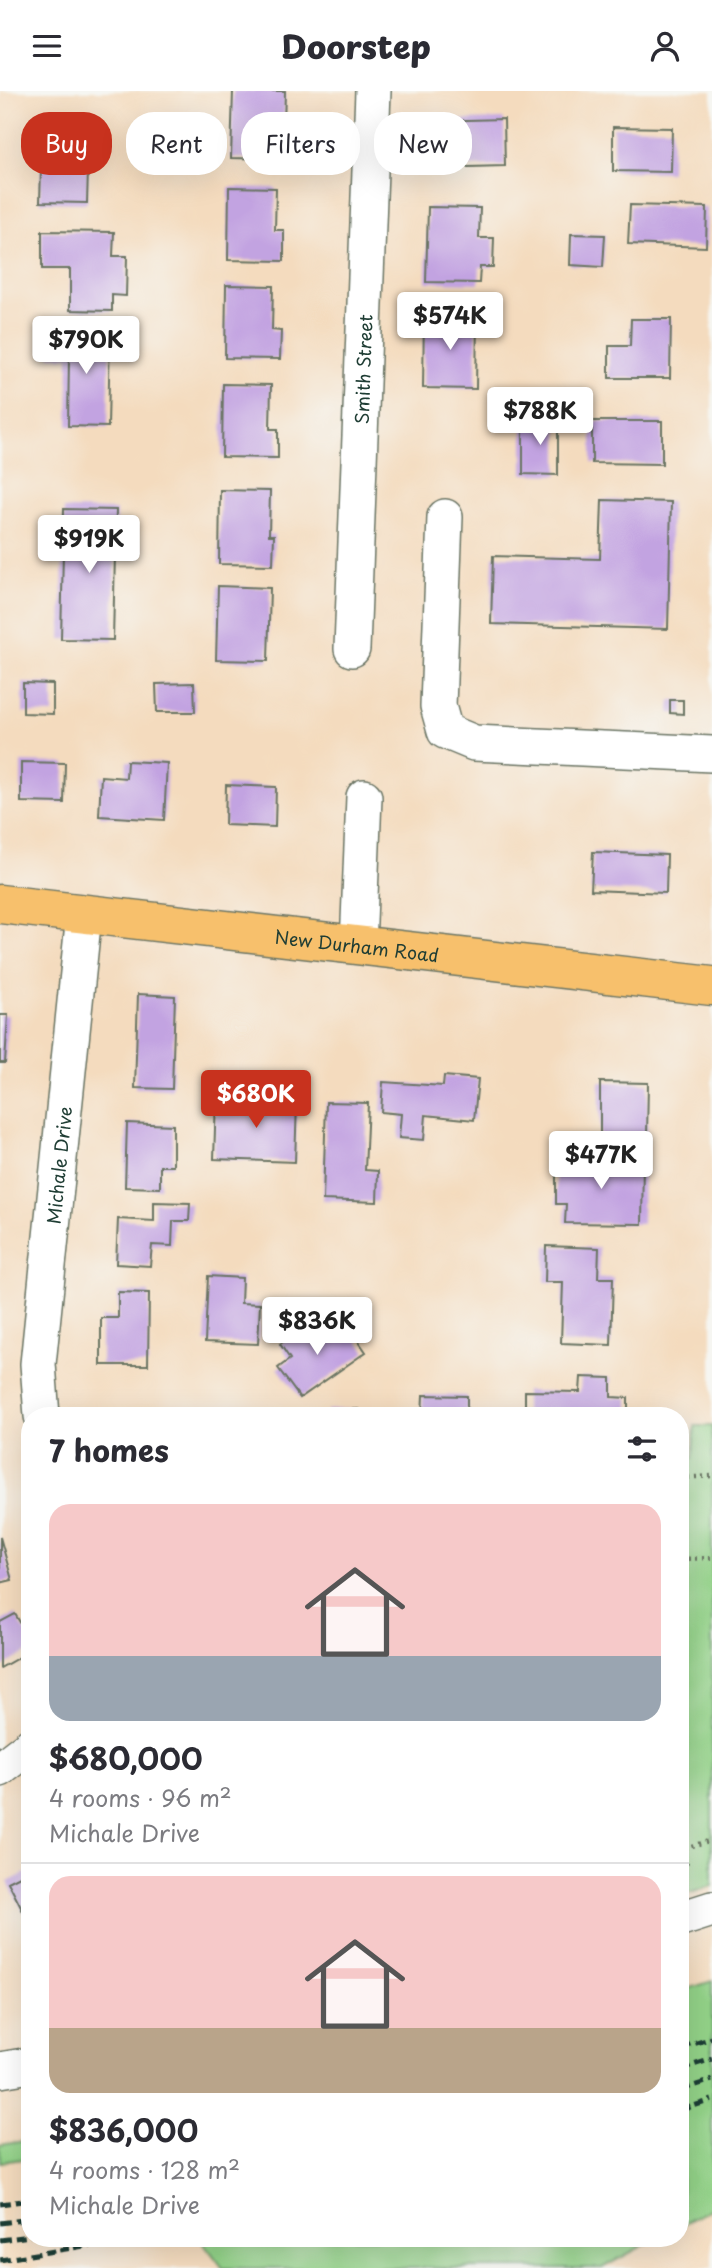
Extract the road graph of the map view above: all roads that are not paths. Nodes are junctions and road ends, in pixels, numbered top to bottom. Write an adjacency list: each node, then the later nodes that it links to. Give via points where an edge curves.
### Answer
1 (373, 91): 3 (street, Smith Street)
2 (446, 517): 4 (street, via 438,706 446,731 474,743)
3 (352, 649)
4 (712, 754)
5 (364, 797): 8 (street)
6 (0, 904): 7 (main road, New Durham Road)
7 (84, 914): 8 (main road, New Durham Road); 10 (street, Michale Drive, via 38,1364)
8 (358, 946): 9 (main road, New Durham Road)
9 (712, 986)
10 (41, 1407)
11 (21, 1753): 12 (street)
12 (0, 1769)
13 (712, 1909): 14 (street)
14 (689, 1916)
15 (21, 2066): 16 (street)
16 (0, 2070)

